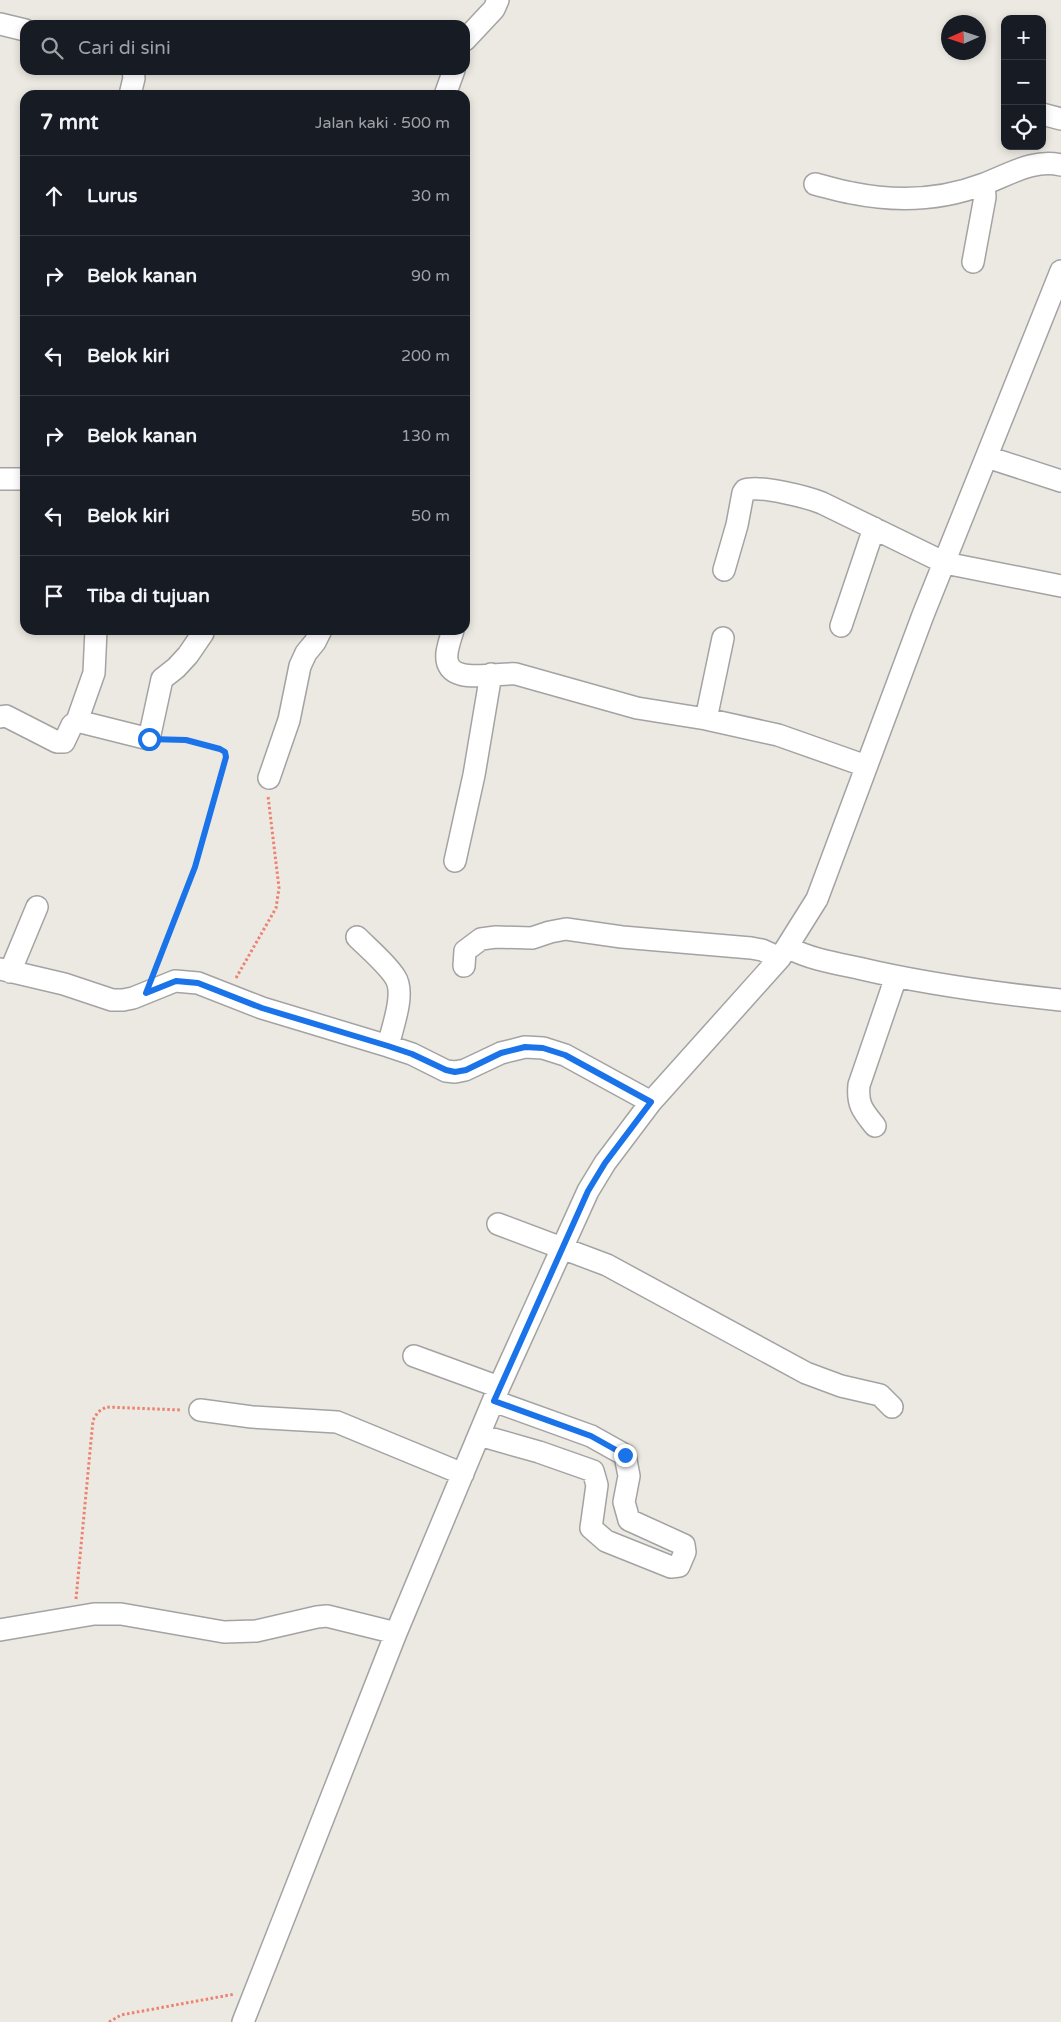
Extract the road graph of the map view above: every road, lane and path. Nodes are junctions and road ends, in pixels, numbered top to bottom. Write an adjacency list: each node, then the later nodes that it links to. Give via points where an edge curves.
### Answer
1 (498, 0): 4 (street)
2 (0, 24): 3 (street)
3 (20, 29)
4 (470, 34)
5 (134, 75): 7 (street)
6 (452, 75): 8 (street)
7 (131, 90)
8 (447, 90)
9 (1046, 115): 10 (street)
10 (1061, 118)
11 (1061, 165): 13 (street, via 1034,165)
12 (815, 184): 13 (street, via 852,193 928,198 960,193)
13 (984, 184): 14 (street, via 985,197)
14 (973, 262)
15 (1061, 271): 16 (street)
16 (1053, 312): 17 (street)
17 (987, 457): 20 (street); 22 (street)
18 (0, 479): 19 (street)
19 (20, 479)
20 (1061, 481)
21 (874, 528): 22 (street); 23 (street, via 810,498 750,488 742,493); 25 (street)
22 (945, 563): 24 (street); 36 (street)
23 (724, 570)
24 (1060, 585)
25 (841, 626)
26 (96, 635): 34 (street, via 94,673)
27 (201, 635): 35 (street, via 188,655 162,680)
28 (319, 635): 37 (street, via 300,666 289,720)
29 (452, 635): 31 (street, via 447,662 456,674)
30 (723, 638): 33 (street)
31 (491, 674): 33 (street, via 516,674 637,708); 38 (street)
32 (0, 717): 34 (street, via 6,716 61,743)
33 (706, 719): 36 (street, via 778,735)
34 (78, 721): 35 (street)
35 (149, 739): 45 (path, via 193,742 220,749 226,757 195,867)
36 (866, 766): 41 (street, via 817,900)
37 (269, 778): 46 (path, via 278,900)
38 (456, 861)
39 (37, 908): 43 (street)
40 (357, 936): 48 (street, via 395,977 399,987)
41 (784, 953): 42 (street, via 566,929 532,938 480,939 465,951); 44 (street); 49 (street)
42 (464, 966)
43 (5, 970): 45 (street, via 112,1000)
44 (896, 977): 47 (street); 50 (street, via 857,1097)
45 (146, 993): 46 (street, via 176,981 186,981)
46 (227, 995): 48 (street)
47 (1061, 1000)
48 (388, 1046): 49 (street, via 455,1072 501,1053 525,1047 543,1048 565,1055)
49 (651, 1102): 52 (street, via 605,1163 588,1191)
50 (875, 1126)
51 (498, 1224): 52 (street)
52 (562, 1248): 54 (street); 55 (street, via 607,1265 806,1373 880,1395)
53 (414, 1356): 54 (street)
54 (496, 1394): 57 (street); 59 (street, via 591,1436 625,1455 629,1476 624,1502 629,1520)
55 (892, 1407)
56 (200, 1410): 58 (street, via 336,1422); 61 (path, via 106,1407 93,1420)
57 (479, 1435): 58 (street); 60 (street, via 593,1471 596,1485 591,1528 606,1541)
58 (463, 1474): 63 (street)
59 (636, 1523): 60 (street); 60 (street, via 684,1545 685,1552 679,1566 671,1567)
60 (626, 1548)
61 (74, 1617): 62 (street); 63 (street, via 121,1614 224,1632 256,1631 322,1616)
62 (0, 1630)
63 (396, 1633): 64 (street)
64 (255, 1990): 65 (path, via 121,2015); 66 (street)
65 (109, 2022)
66 (243, 2022)

